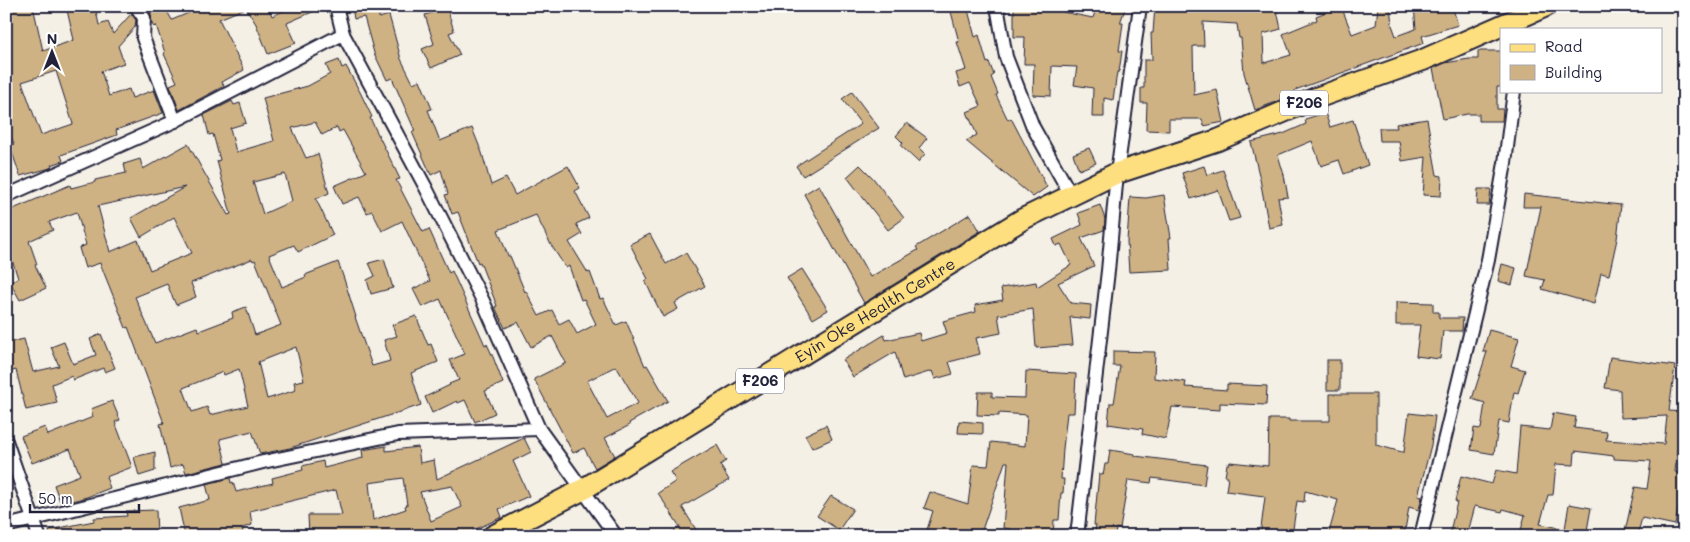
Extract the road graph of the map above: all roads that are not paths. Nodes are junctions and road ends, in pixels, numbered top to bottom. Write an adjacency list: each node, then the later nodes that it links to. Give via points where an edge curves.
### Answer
1 (136, 6): 9 (street, via 144,18 143,38)
2 (336, 6): 7 (street)
3 (997, 6): 12 (street, via 1006,57 1032,127)
4 (1140, 6): 10 (street)
5 (1546, 6): 6 (main road, F206)
6 (1516, 18): 10 (main road, F206, via 1423,60 1316,98 1218,140)
7 (343, 34): 9 (street); 13 (street, via 426,188 482,301)
8 (1514, 92): 22 (street, via 1488,260)
9 (175, 120): 11 (street)
10 (1117, 173): 12 (main road, F206); 21 (street)
11 (6, 196)
12 (1067, 198): 15 (main road, Eyin Oke Health Centre / F206, via 1023,219)
13 (539, 429): 15 (street); 16 (street, via 398,434 263,462)
14 (6, 441): 16 (street)
15 (582, 490): 19 (main road, Eyin Oke Health Centre / F206); 20 (street)
16 (33, 520): 17 (street); 18 (street)
17 (6, 526)
18 (39, 536)
19 (493, 536)
20 (616, 536)
21 (1077, 536)
22 (1421, 536)

